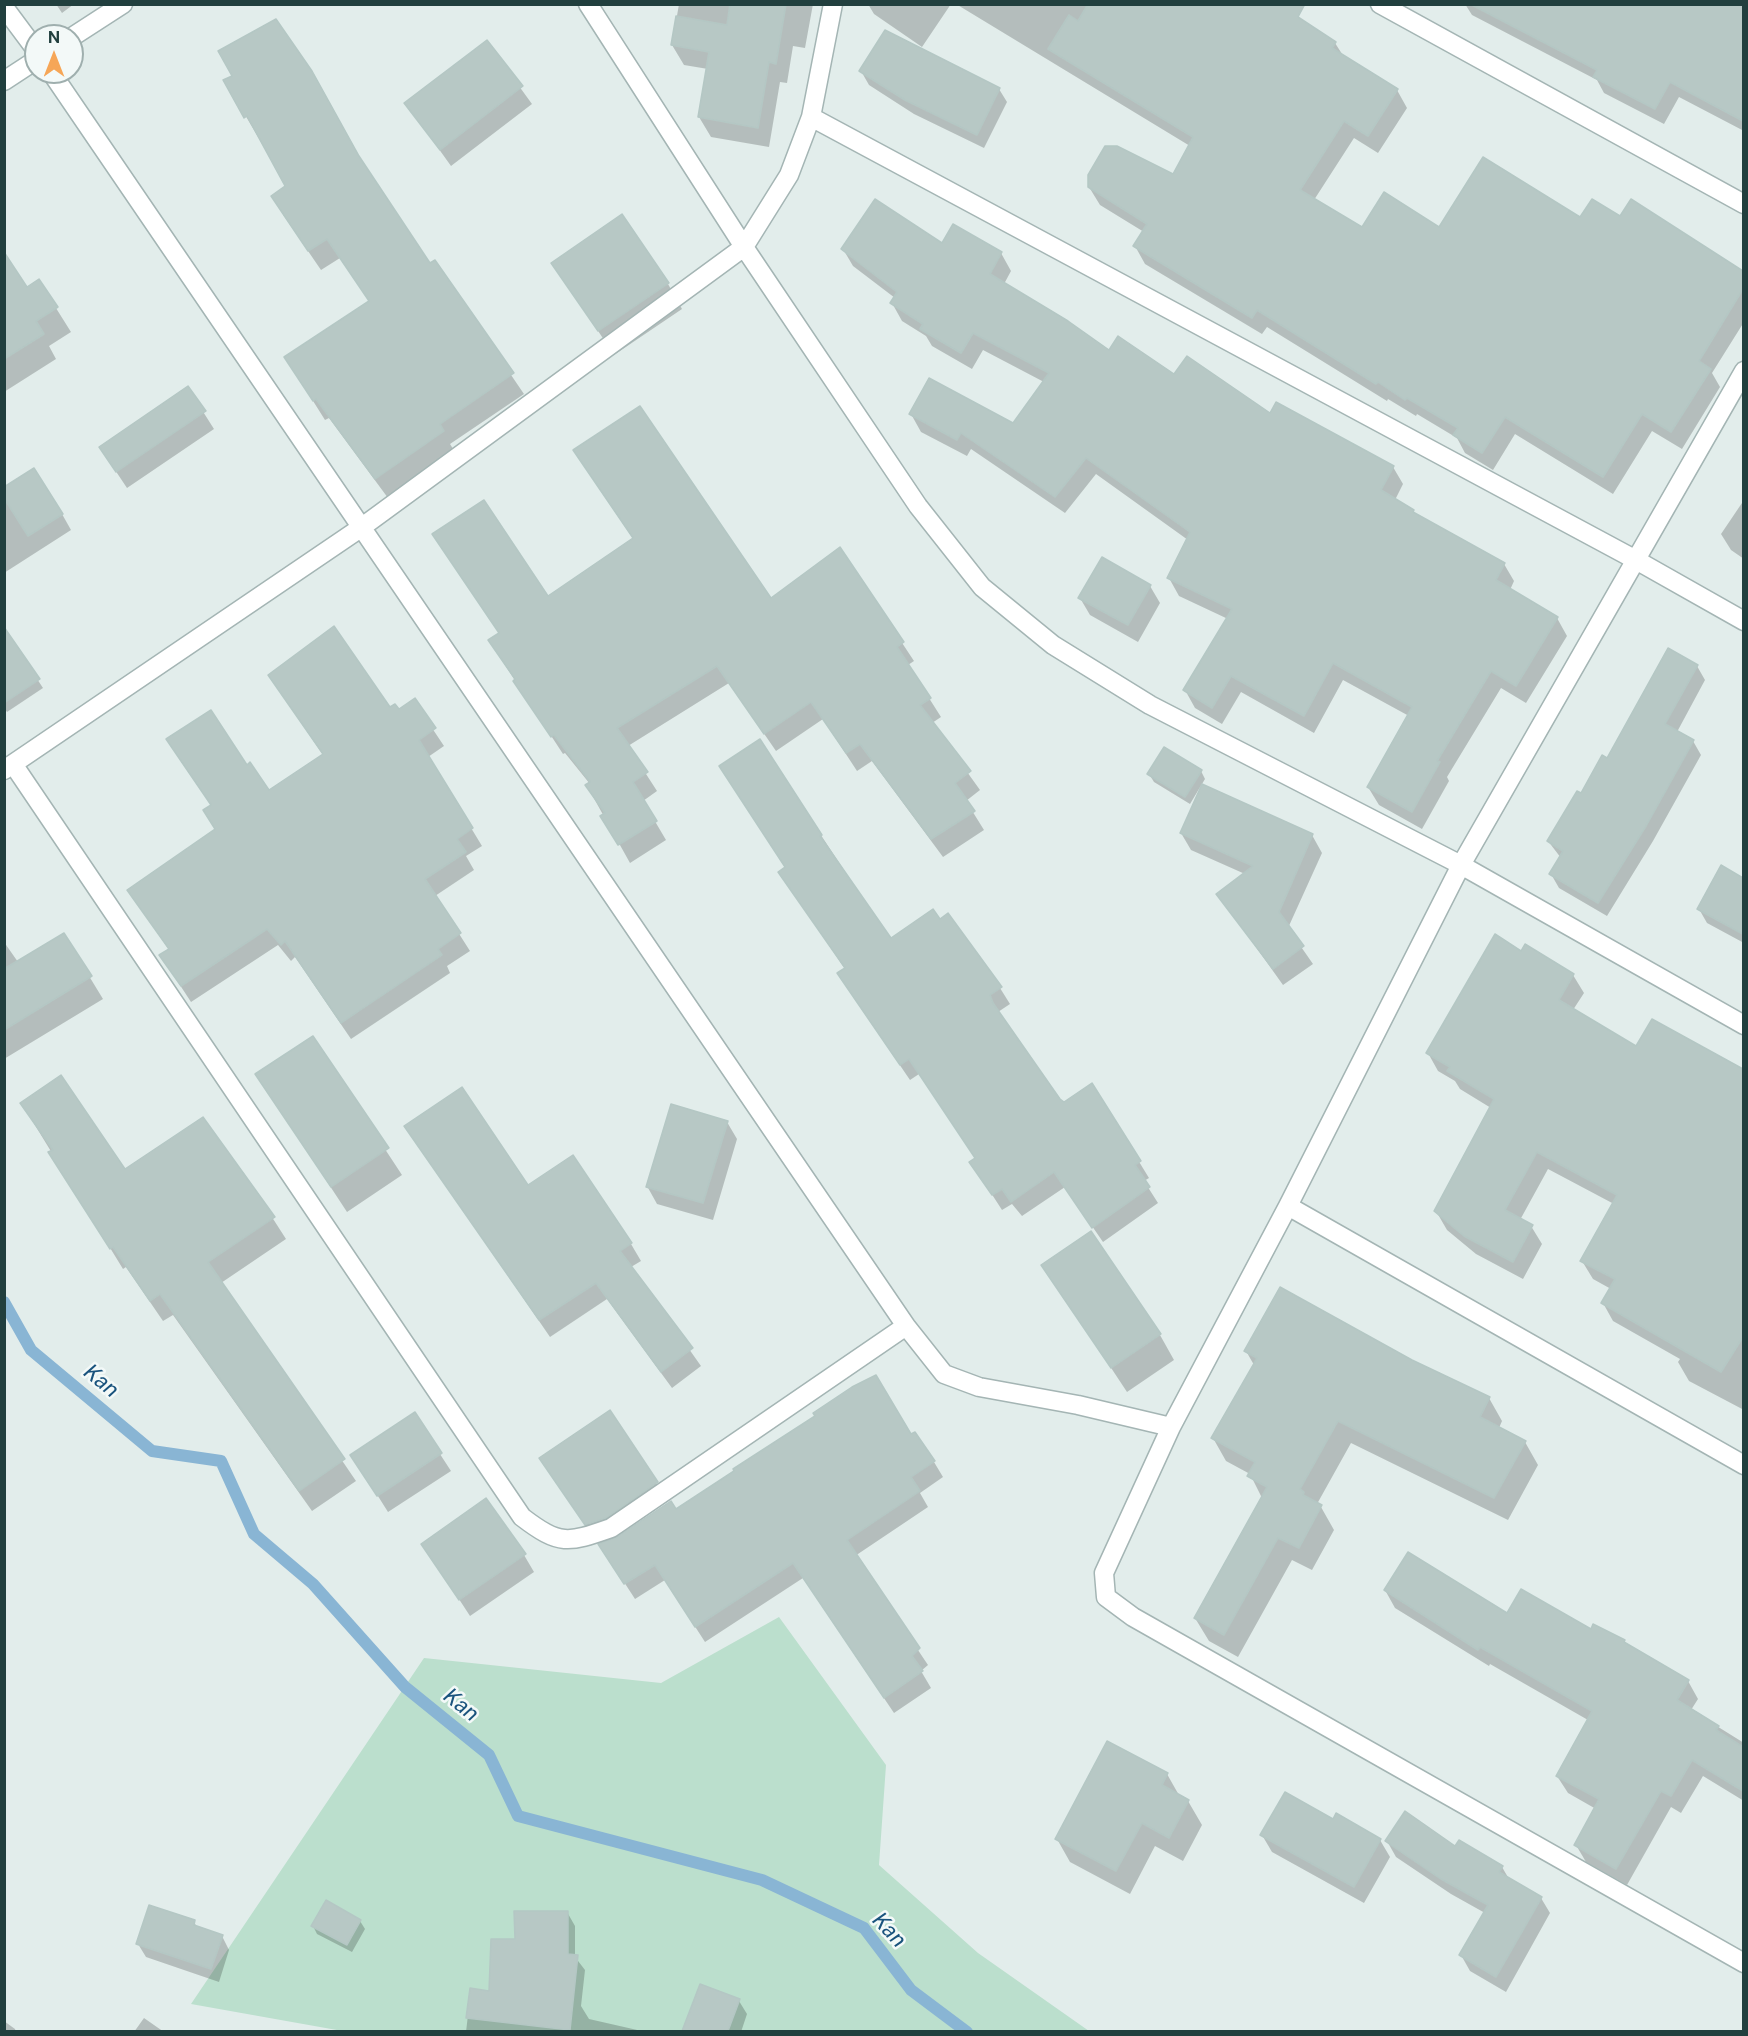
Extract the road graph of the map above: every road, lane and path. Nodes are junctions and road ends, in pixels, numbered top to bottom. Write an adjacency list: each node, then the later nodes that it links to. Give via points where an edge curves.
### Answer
1 (123, 4): 6 (street)
2 (588, 4): 13 (street)
3 (833, 4): 11 (street)
4 (1380, 4): 12 (street)
5 (4, 7): 7 (street)
6 (84, 29)
7 (24, 34)
8 (24, 68): 9 (street)
9 (4, 81)
10 (59, 84): 15 (street)
11 (811, 117): 13 (street, via 789,175); 16 (street)
12 (1743, 204)
13 (744, 247): 15 (street); 19 (street, via 918,506 982,587 1053,645 1150,705)
14 (1743, 371): 16 (street)
15 (362, 527): 18 (street); 22 (street)
16 (1636, 560): 17 (street); 19 (street)
17 (1743, 621)
18 (9, 767): 22 (street, via 522,1517 546,1536 576,1540 611,1528)
19 (1461, 865): 20 (street); 21 (street)
20 (1743, 1025)
21 (1288, 1206): 23 (street); 24 (street)
22 (906, 1326): 23 (street, via 944,1374 979,1387 1078,1404)
23 (1171, 1426): 25 (street, via 1104,1573 1106,1597 1133,1617)
24 (1743, 1465)
25 (1743, 1963)

